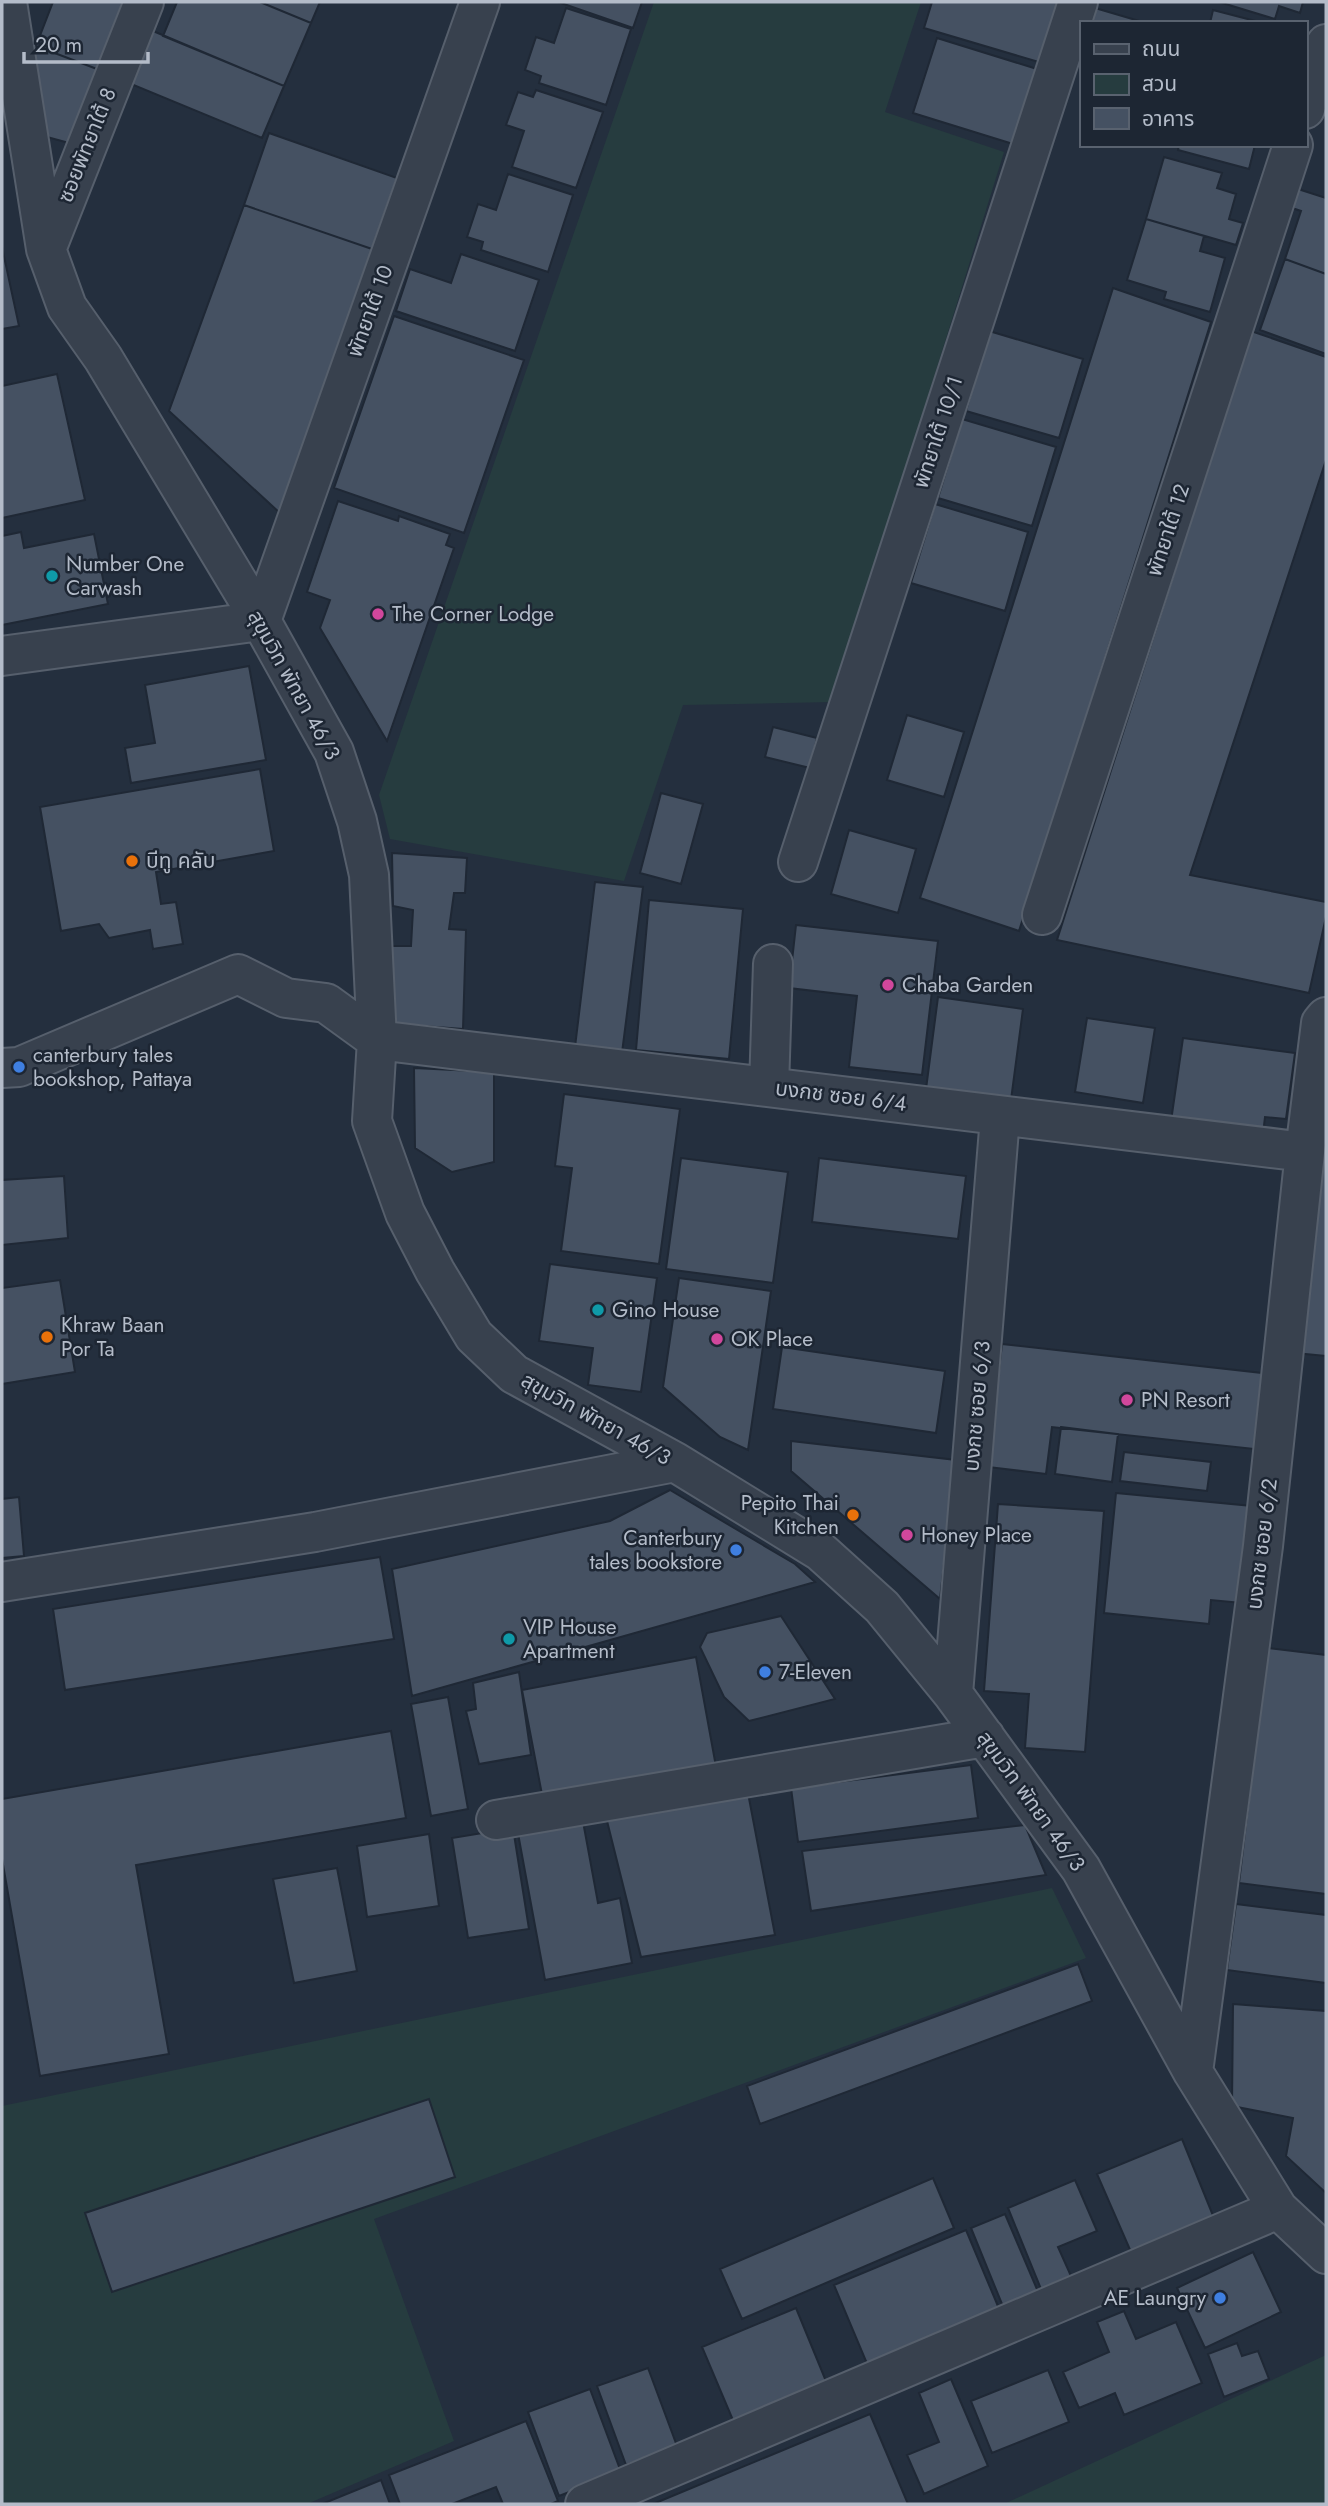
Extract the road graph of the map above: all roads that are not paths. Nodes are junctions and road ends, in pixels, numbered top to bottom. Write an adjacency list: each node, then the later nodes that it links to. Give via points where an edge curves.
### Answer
1 (8, 2): 8 (street, สุขุมวิท พัทยา 46/3)
2 (144, 2): 8 (street, ซอยพัทยาใต้ 8)
3 (480, 2): 9 (street, พัทยาใต้ 10)
4 (1078, 2): 11 (street, พัทยาใต้ 10/1)
5 (1326, 44): 6 (street)
6 (1307, 103)
7 (1292, 147): 12 (street, พัทยาใต้ 12)
8 (46, 249): 9 (street, สุขุมวิท พัทยา 46/3, via 67,307 103,358)
9 (261, 621): 10 (street); 15 (street, สุขุมวิท พัทยา 46/3, via 334,752 357,821 369,875)
10 (2, 656)
11 (798, 862)
12 (1042, 915)
13 (773, 964): 17 (street)
14 (1326, 1017): 19 (street, บงกช ซอย 6/2, via 1321,1023)
15 (377, 1040): 16 (street, via 326,1003 286,998 238,974 19,1067); 17 (street, บงกช ซอย 6/4); 20 (street, สุขุมวิท พัทยา 46/3, via 372,1121 405,1213 474,1336 514,1374)
16 (2, 1068)
17 (769, 1087): 18 (street, บงกช ซอย 6/4)
18 (1000, 1117): 19 (street, บงกช ซอย 6/4); 22 (street, บงกช ซอย 6/3)
19 (1305, 1152): 25 (street, บงกช ซอย 6/2, via 1263,1546)
20 (675, 1462): 21 (street, via 315,1532); 22 (street, สุขุมวิท พัทยา 46/3, via 820,1551 882,1607)
21 (2, 1582)
22 (953, 1694): 23 (street, สุขุมวิท พัทยา 46/3)
23 (985, 1737): 24 (street); 25 (street, สุขุมวิท พัทยา 46/3, via 1081,1868)
24 (496, 1820)
25 (1193, 2072): 26 (street, สุขุมวิท พัทยา 46/3)
26 (1278, 2209): 27 (street, สุขุมวิท พัทยา 46/3); 28 (street)
27 (1326, 2254)
28 (585, 2504)

